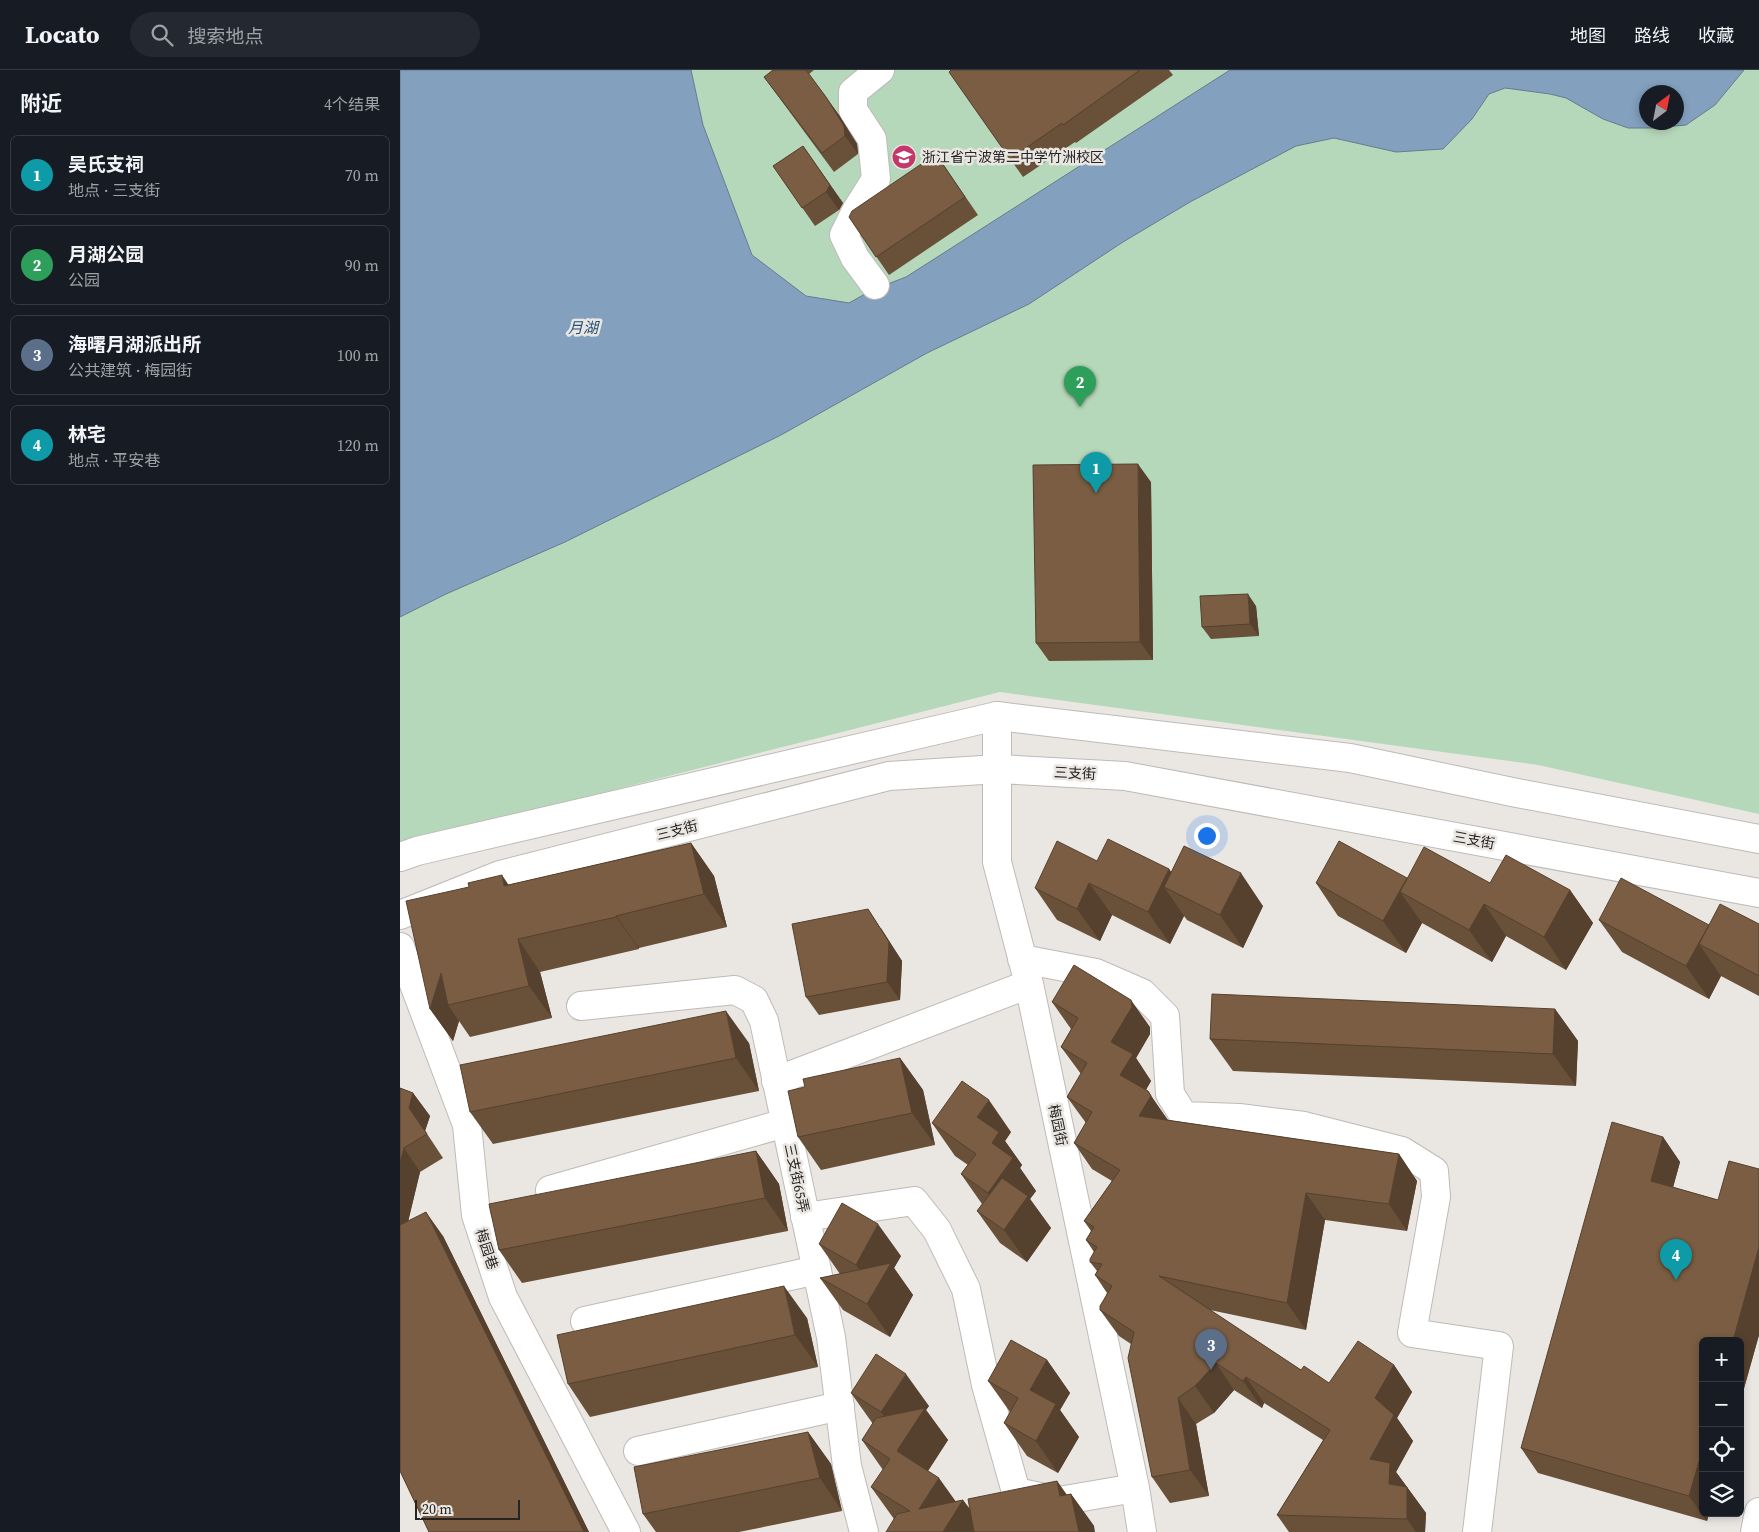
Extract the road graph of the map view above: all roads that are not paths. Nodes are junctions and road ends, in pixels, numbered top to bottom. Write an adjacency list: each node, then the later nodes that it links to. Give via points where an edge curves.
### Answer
1 (880, 70): 2 (main road, via 853,92 854,110 872,140 876,179 844,235 855,258)
2 (875, 284)
3 (996, 716): 4 (main road, 梅园街); 5 (main road, via 1350,758); 6 (main road)
4 (998, 769): 7 (main road, 三支街, via 1125,776); 8 (main road, 三支街, via 889,776 500,876); 10 (main road, 梅园街, via 997,862)
5 (1759, 839)
6 (400, 857)
7 (1759, 893)
8 (400, 915)
9 (400, 947): 22 (main road, 梅园巷, via 467,1125 476,1215 503,1297)
10 (1025, 972): 12 (main road); 20 (main road, 梅园街); 25 (main road, via 1096,973 1142,993 1165,1016 1170,1094 1184,1116 1239,1118 1304,1126 1402,1150 1434,1171 1436,1197 1412,1333 1499,1346)
11 (581, 1006): 12 (main road, 三支街65弄, via 735,990 754,1000 764,1021)
12 (776, 1081): 13 (main road, 三支街65弄)
13 (785, 1123): 14 (main road); 15 (main road, 三支街65弄)
14 (550, 1190)
15 (805, 1217): 16 (main road, 三支街65弄); 20 (main road, via 914,1201 938,1230 966,1289 986,1385 1016,1492 1059,1501)
16 (817, 1270): 17 (main road); 18 (main road, 三支街65弄, via 831,1337)
17 (585, 1321)
18 (840, 1406): 19 (main road); 23 (main road, 三支街65弄, via 847,1466)
19 (638, 1451)
20 (1135, 1488): 24 (main road, 梅园街)
21 (1759, 1512): 26 (main road)
22 (626, 1532)
23 (864, 1532)
24 (1142, 1532)
25 (1477, 1532)
26 (1755, 1532)

